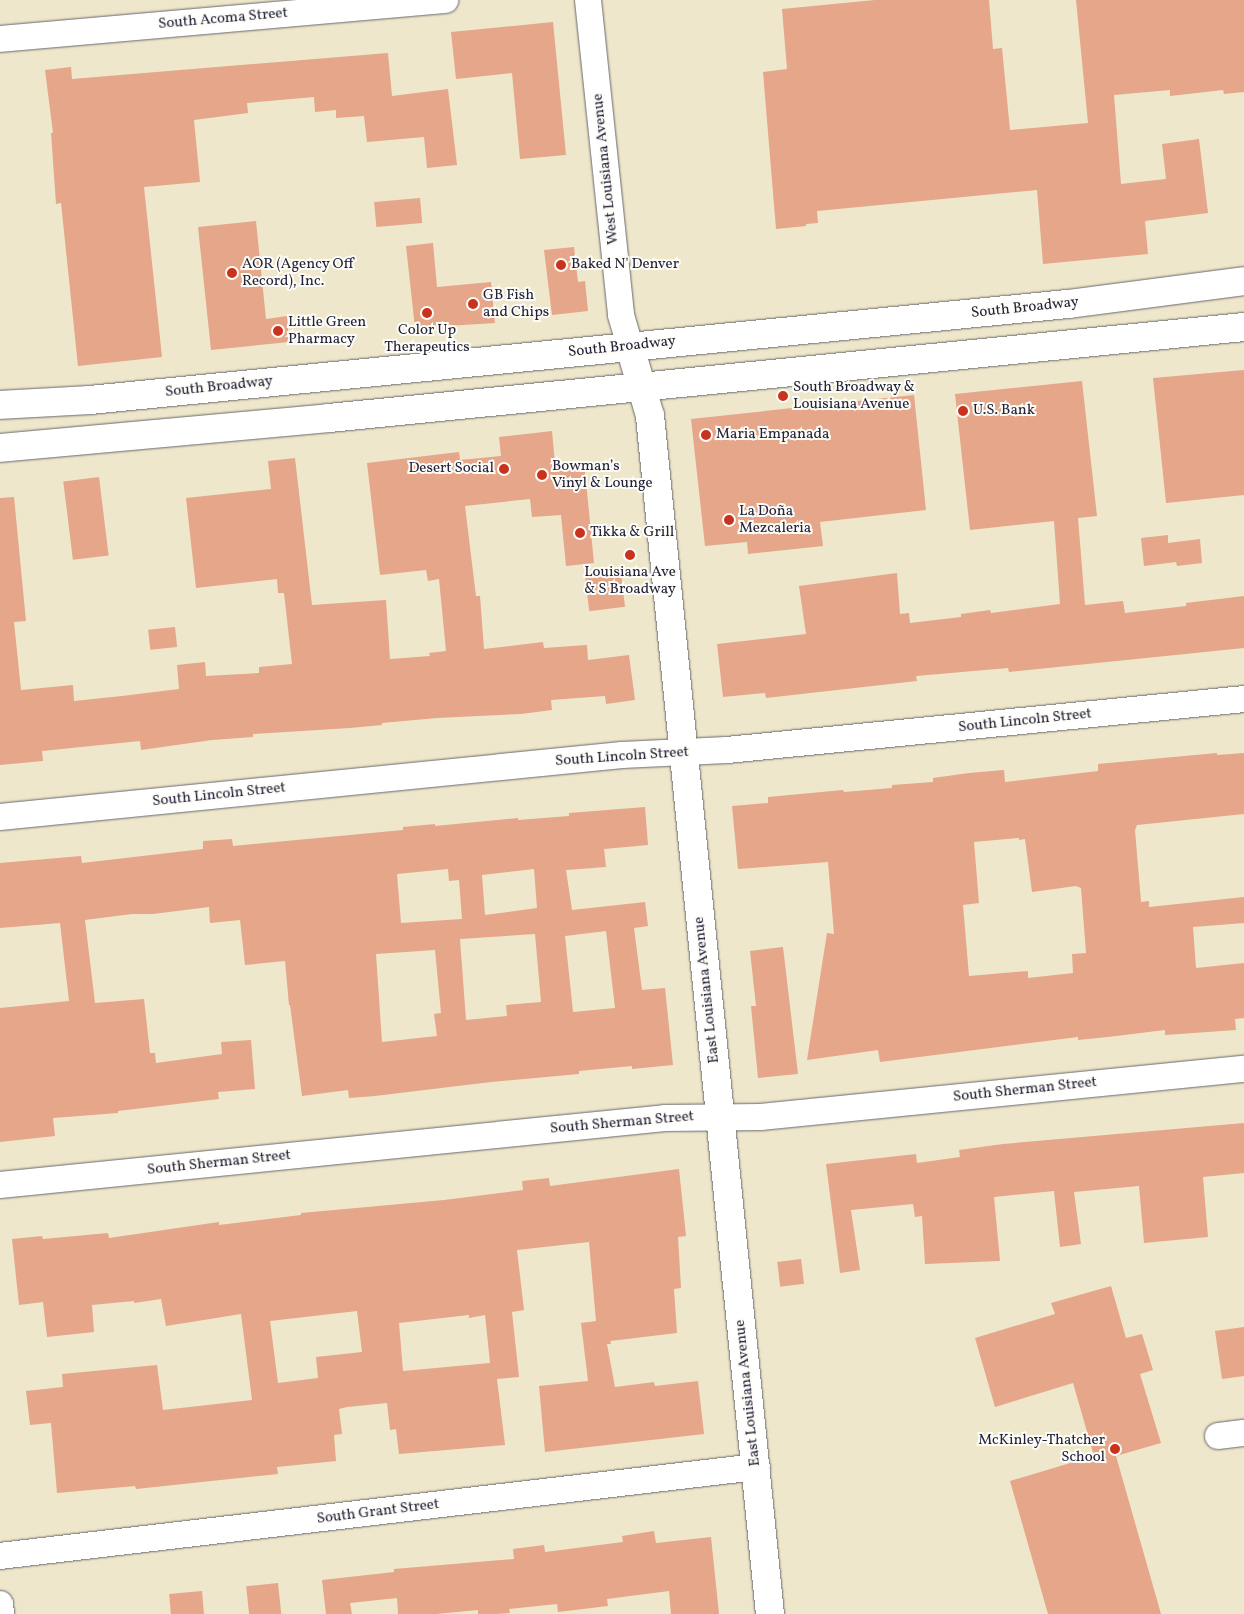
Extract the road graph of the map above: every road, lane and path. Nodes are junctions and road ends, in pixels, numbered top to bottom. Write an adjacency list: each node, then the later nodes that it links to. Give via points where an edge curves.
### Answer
1 (445, 0): 3 (street, South Acoma Street)
2 (588, 0): 6 (street, West Louisiana Avenue, via 621,315)
3 (0, 39)
4 (1244, 281): 6 (main road, South Broadway)
5 (1244, 327): 6 (main road, South Broadway)
6 (636, 367): 7 (main road, South Broadway); 8 (main road, South Broadway); 10 (main road, East Louisiana Avenue, via 650,416)
7 (0, 406)
8 (0, 448)
9 (1244, 699): 10 (street, South Lincoln Street)
10 (682, 752): 11 (street, South Lincoln Street, via 622,755); 13 (main road, East Louisiana Avenue)
11 (0, 817)
12 (1244, 1069): 13 (street, South Sherman Street, via 761,1117)
13 (720, 1116): 14 (street, South Sherman Street, via 665,1118); 17 (main road, East Louisiana Avenue)
14 (0, 1185)
15 (1244, 1433): 16 (street)
16 (1218, 1436)
17 (757, 1467): 18 (street, South Grant Street); 21 (main road, East Louisiana Avenue)
18 (0, 1556)
19 (0, 1604): 20 (street)
20 (1, 1614)
21 (770, 1614)

